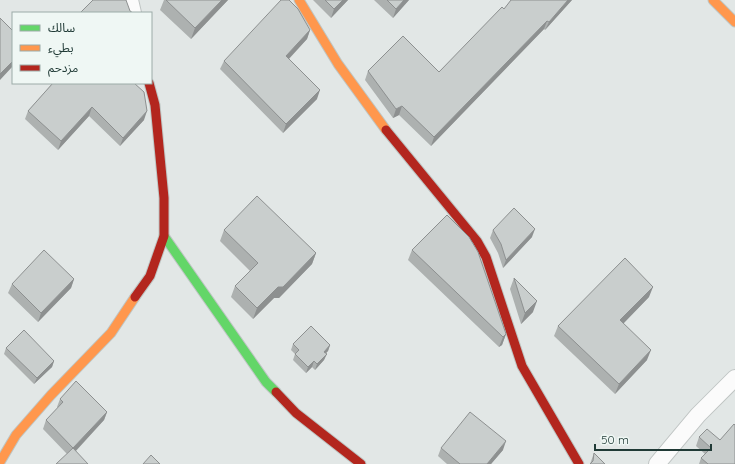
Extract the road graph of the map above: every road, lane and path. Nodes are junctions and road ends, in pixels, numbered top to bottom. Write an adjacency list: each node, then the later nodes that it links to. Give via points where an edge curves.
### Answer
1 (130, 0): 4 (street)
2 (299, 0): 11 (street, via 339,68 389,134 477,240 486,257 522,366)
3 (712, 0): 5 (street)
4 (133, 12)
5 (735, 22)
6 (149, 84): 7 (street, via 155,105 164,198)
7 (164, 236): 9 (street, via 150,276 111,333 36,412 16,436); 10 (street, via 266,382 296,413)
8 (735, 378): 12 (street, via 698,415)
9 (0, 462)
10 (361, 464)
11 (579, 464)
12 (657, 464)

